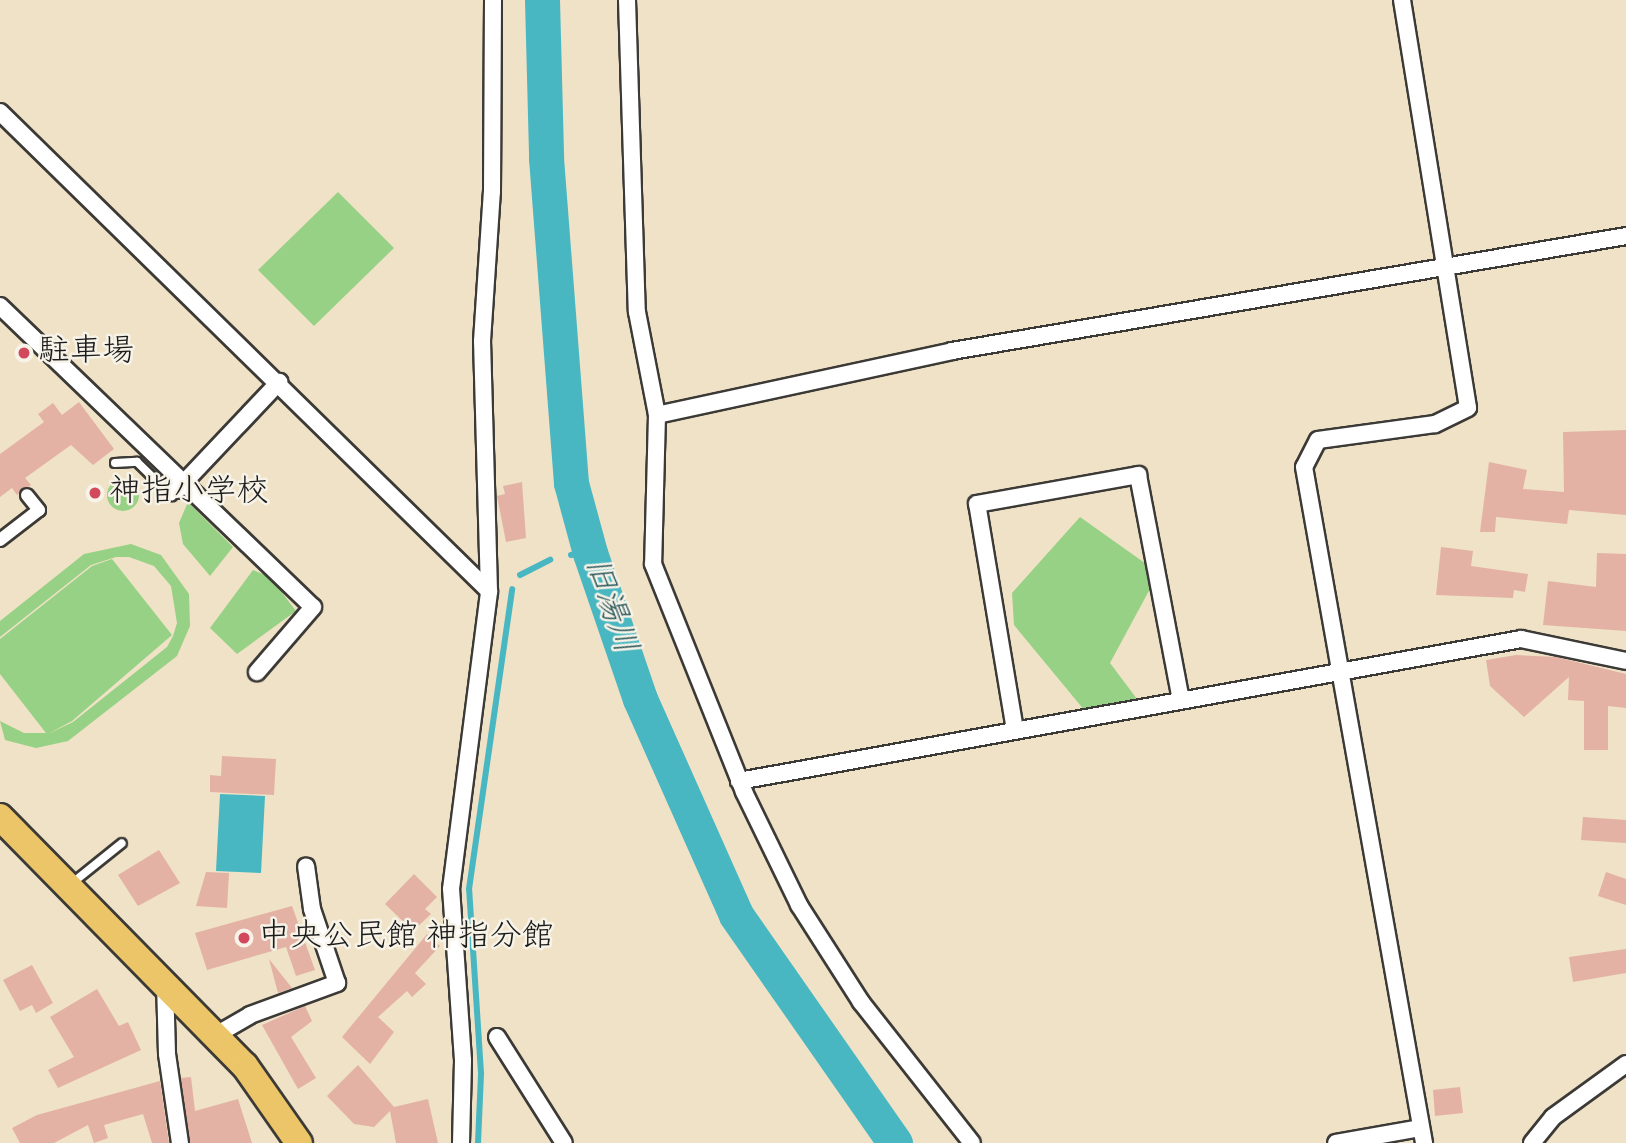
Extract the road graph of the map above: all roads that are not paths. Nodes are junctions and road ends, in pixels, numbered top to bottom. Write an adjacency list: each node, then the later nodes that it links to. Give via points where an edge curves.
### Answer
1 (493, 0): 14 (street, via 492,192 482,341)
2 (627, 0): 9 (street, via 637,312)
3 (1402, 0): 6 (street)
4 (0, 112): 8 (street)
5 (1626, 236): 6 (street)
6 (1447, 266): 9 (street, via 952,351); 17 (street, via 1468,408 1435,424 1318,440 1304,467)
7 (0, 306): 11 (street)
8 (279, 383): 11 (street); 14 (street)
9 (657, 415): 20 (street, via 653,564)
10 (115, 463): 11 (lane, via 137,462 172,496)
11 (182, 485): 16 (street, via 313,607)
12 (27, 495): 13 (street, via 39,510)
13 (0, 540)
14 (489, 591): 32 (street, via 451,889 463,1060)
15 (1626, 661): 17 (street, via 1521,639)
16 (257, 672)
17 (1343, 674): 18 (street); 29 (street)
18 (1181, 700): 19 (street); 19 (street, via 1138,475 1031,494 977,504)
19 (1016, 730): 20 (street)
20 (739, 781): 34 (street, via 799,905 861,1002)
21 (0, 817): 24 (highway)
22 (122, 843): 24 (lane)
23 (306, 866): 26 (street, via 312,909 337,984 250,1014)
24 (69, 886): 25 (highway)
25 (165, 982): 26 (highway); 30 (street, via 167,1054)
26 (216, 1035): 31 (highway)
27 (497, 1037): 33 (street)
28 (1626, 1064): 36 (street, via 1553,1118)
29 (1422, 1135): 35 (street)
30 (180, 1143)
31 (299, 1143)
32 (461, 1143)
33 (564, 1143)
34 (972, 1143)
35 (1336, 1143)
36 (1532, 1143)

